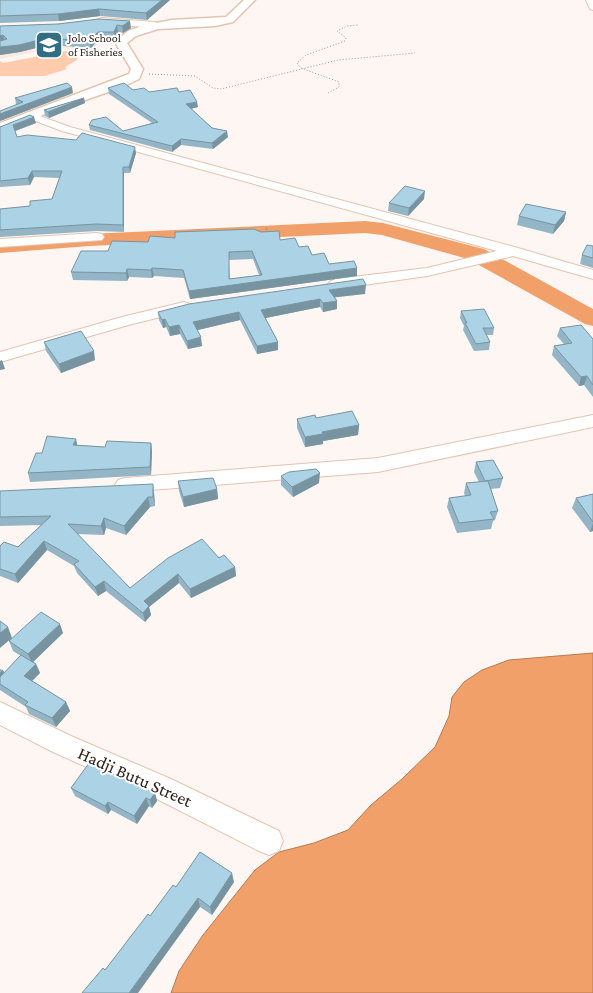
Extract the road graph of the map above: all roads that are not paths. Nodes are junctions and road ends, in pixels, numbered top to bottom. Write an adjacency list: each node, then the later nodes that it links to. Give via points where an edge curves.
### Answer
1 (250, 0): 5 (street, via 229,20)
2 (590, 0): 3 (street)
3 (593, 7)
4 (91, 21): 5 (street)
5 (155, 25): 6 (street, via 121,42 137,68 137,74 115,86)
6 (29, 115): 7 (street); 10 (street, via 66,129)
7 (0, 128)
8 (97, 237): 9 (street)
9 (0, 243)
10 (513, 251): 11 (street); 12 (street, via 408,275)
11 (593, 275)
12 (325, 286)
13 (198, 304): 14 (street, via 128,320)
14 (0, 357)
15 (593, 421): 16 (street, via 378,465)
16 (107, 486)
17 (0, 713): 18 (street, Hadji Butu Street)
18 (269, 841)

